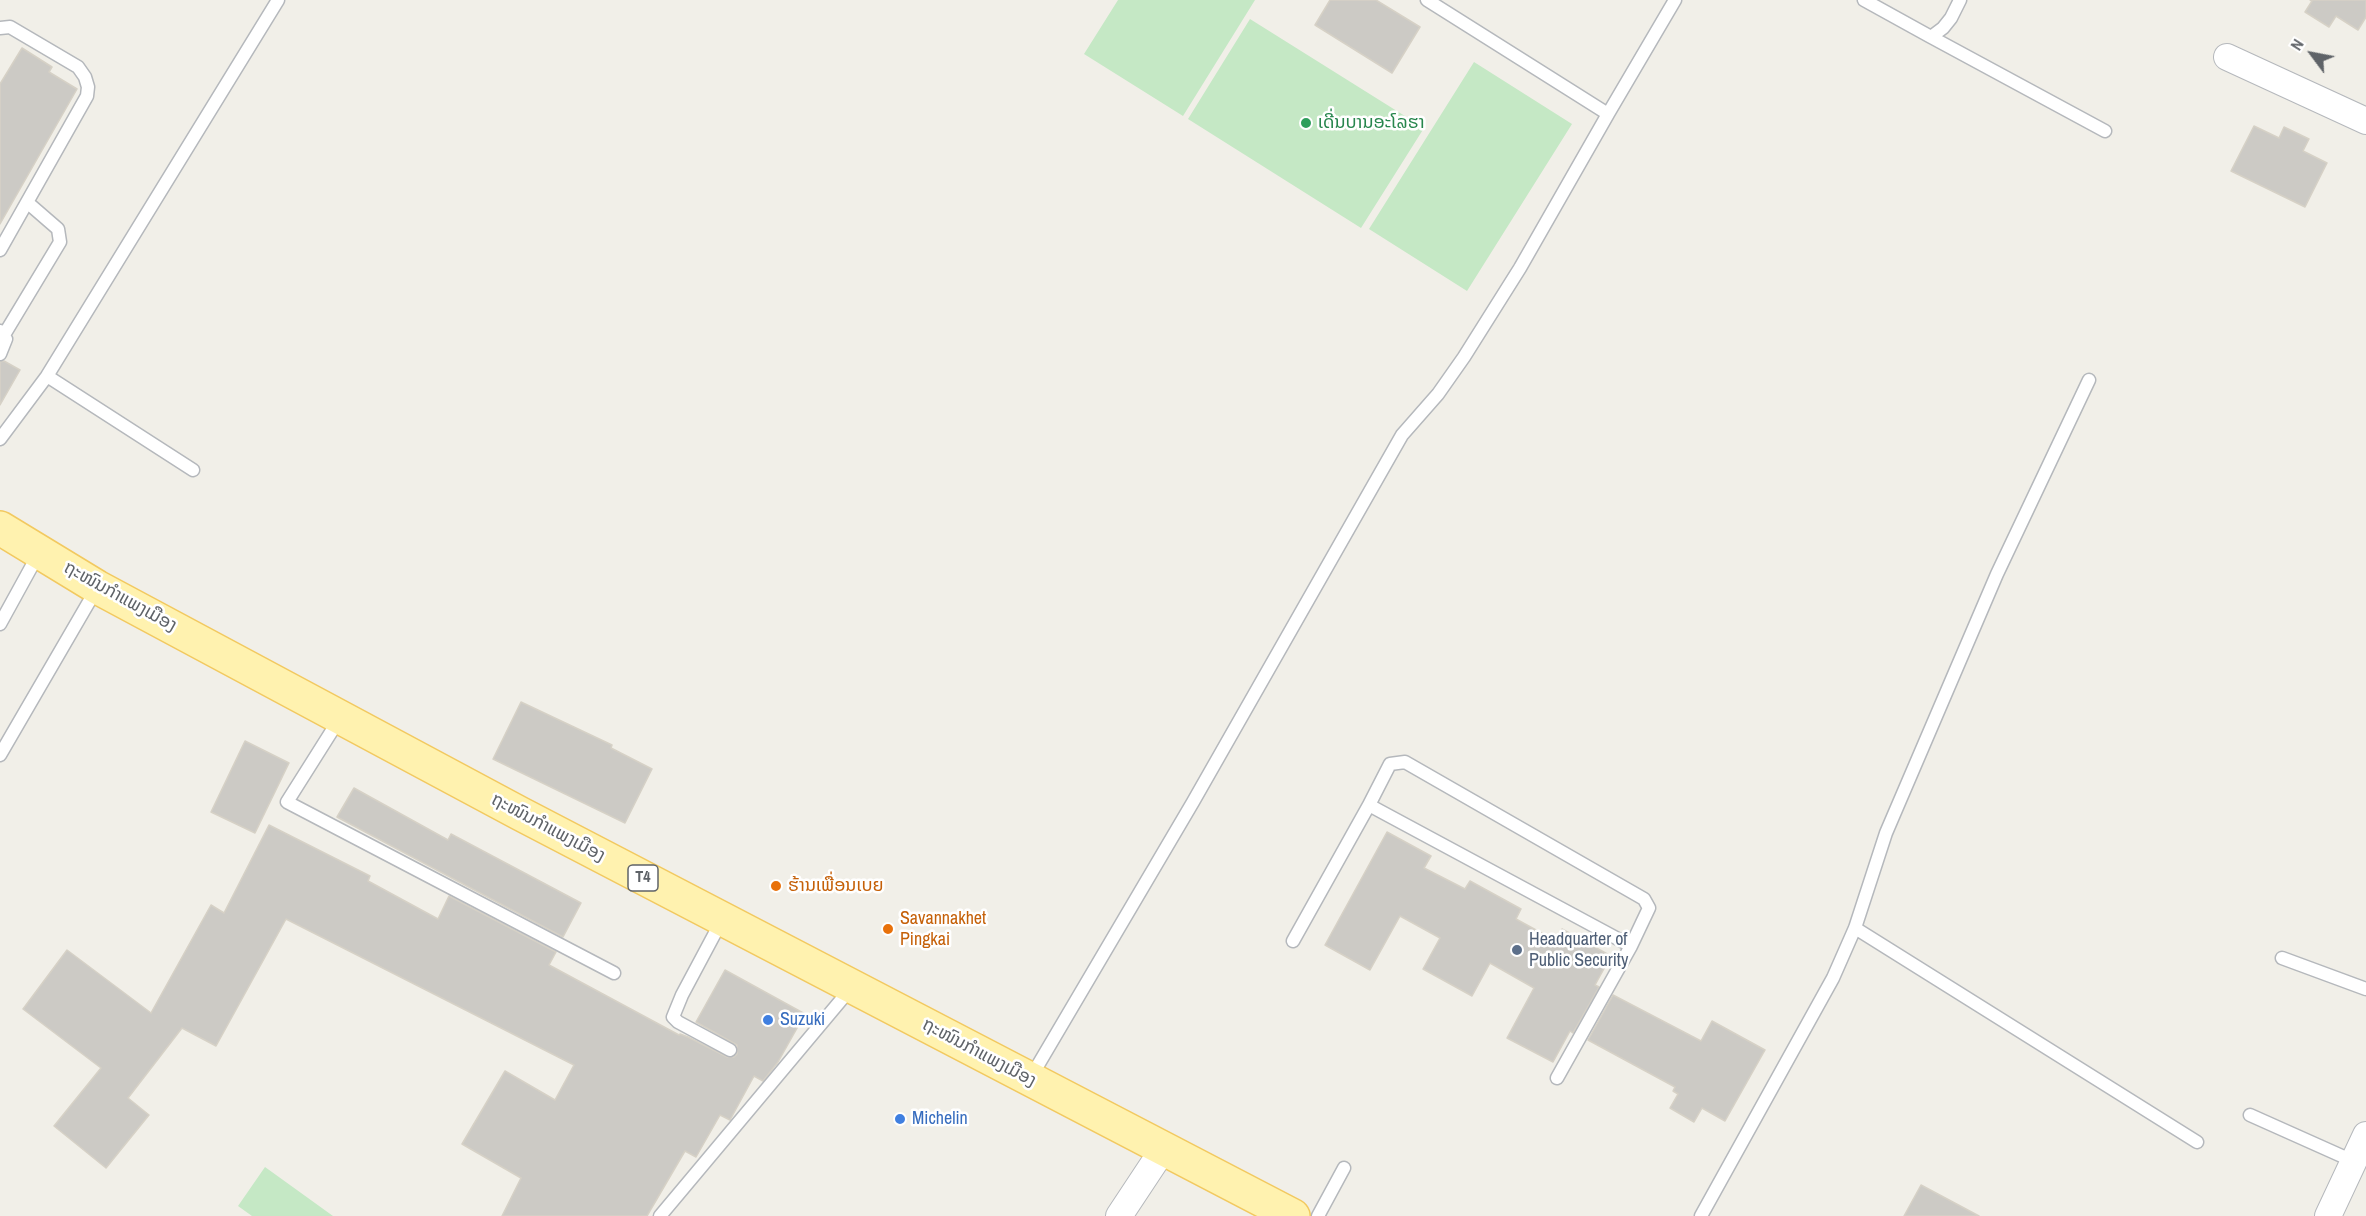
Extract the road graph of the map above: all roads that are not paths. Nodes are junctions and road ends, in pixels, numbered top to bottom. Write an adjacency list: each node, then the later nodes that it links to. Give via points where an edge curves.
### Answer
1 (278, 0): 16 (lane)
2 (1427, 0): 9 (lane)
3 (1675, 0): 9 (lane)
4 (1864, 0): 7 (lane)
5 (1960, 0): 7 (lane, via 1951,18)
6 (0, 28): 12 (lane, via 10,27 78,67 88,87 87,96)
7 (1931, 37): 11 (lane)
8 (2227, 57): 10 (street)
9 (1608, 114): 37 (lane, via 1464,357 1402,435)
10 (2366, 121)
11 (2106, 131)
12 (28, 203): 13 (lane); 14 (lane, via 58,229 60,242)
13 (0, 250)
14 (2, 333): 15 (lane, via 6,345)
15 (0, 354)
16 (47, 376): 18 (lane); 19 (lane)
17 (2089, 380): 28 (lane, via 1997,574 1886,833)
18 (0, 439)
19 (193, 471)
20 (0, 528): 21 (main road, ຖະໜົນກຳແພງເມືອງ / T4)
21 (40, 552): 22 (main road, ຖະໜົນກຳແພງເມືອງ / T4); 23 (lane)
22 (97, 587): 24 (main road, ຖະໜົນກຳແພງເມືອງ / T4); 25 (lane)
23 (0, 624)
24 (340, 717): 27 (main road, ຖະໜົນກຳແພງເມືອງ / T4); 32 (lane, via 287,802)
25 (0, 755)
26 (1369, 806): 29 (lane); 30 (lane); 30 (lane, via 1390,764 1405,762 1644,899 1649,908)
27 (722, 919): 33 (main road, ຖະໜົນກຳແພງເມືອງ / T4); 35 (lane, via 674,1017)
28 (1855, 928): 40 (lane); 48 (lane, via 1833,978)
29 (1293, 941)
30 (1631, 945): 36 (lane)
31 (2282, 958): 34 (lane)
32 (614, 973)
33 (852, 987): 37 (main road, ຖະໜົນກຳແພງເມືອງ / T4); 44 (lane)
34 (2366, 989)
35 (730, 1050)
36 (1557, 1078)
37 (1029, 1079): 41 (main road, ຖະໜົນກຳແພງເມືອງ / T4)
38 (2250, 1115): 42 (lane)
39 (2366, 1135): 42 (street)
40 (2197, 1142)
41 (1164, 1148): 45 (street); 46 (main road, ຖະໜົນກຳແພງເມືອງ / T4)
42 (2353, 1161): 49 (street)
43 (1344, 1167): 47 (lane)
44 (660, 1216)
45 (1119, 1216)
46 (1293, 1216)
47 (1318, 1216)
48 (1701, 1216)
49 (2328, 1216)

